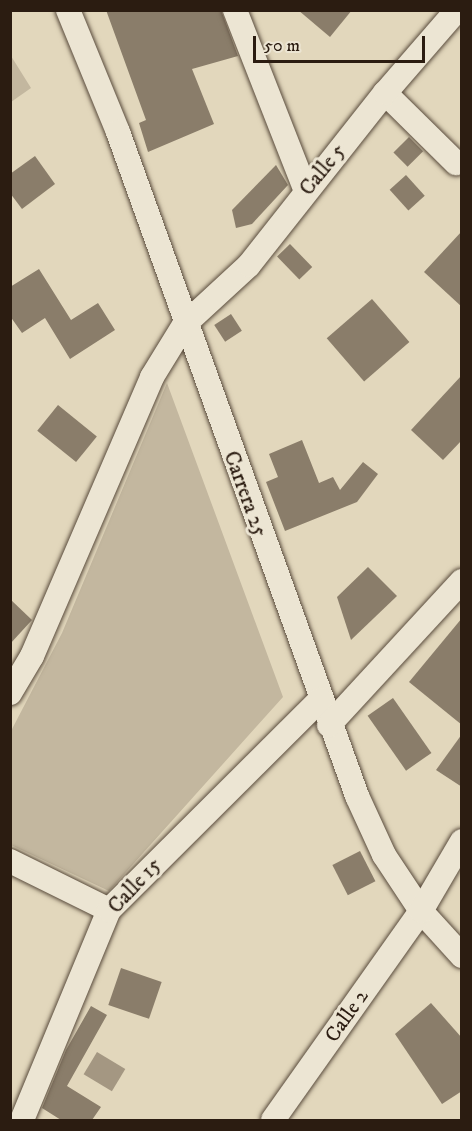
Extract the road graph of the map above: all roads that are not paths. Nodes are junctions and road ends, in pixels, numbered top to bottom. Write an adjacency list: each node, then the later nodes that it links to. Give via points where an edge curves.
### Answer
1 (68, 10): 7 (street, Carrera 25, via 118,132)
2 (235, 10): 6 (street)
3 (448, 14): 4 (street, Calle 5)
4 (385, 93): 5 (street); 6 (street, Calle 5)
5 (456, 162)
6 (306, 191): 7 (street, Calle 5, via 249,265)
7 (184, 324): 9 (street, Calle 5, via 152,377 32,656); 10 (street, Carrera 25)
8 (462, 581): 11 (street)
9 (10, 693)
10 (320, 700): 11 (street, Carrera 25); 14 (street, Calle 15)
11 (329, 725): 15 (street, Carrera 25, via 384,855)
12 (462, 841): 15 (street, Calle 2)
13 (10, 861): 14 (street)
14 (109, 910): 17 (street, Calle 15)
15 (421, 910): 16 (street, Carrera 25); 18 (street, Calle 2)
16 (462, 956)
17 (22, 1120)
18 (273, 1120)

